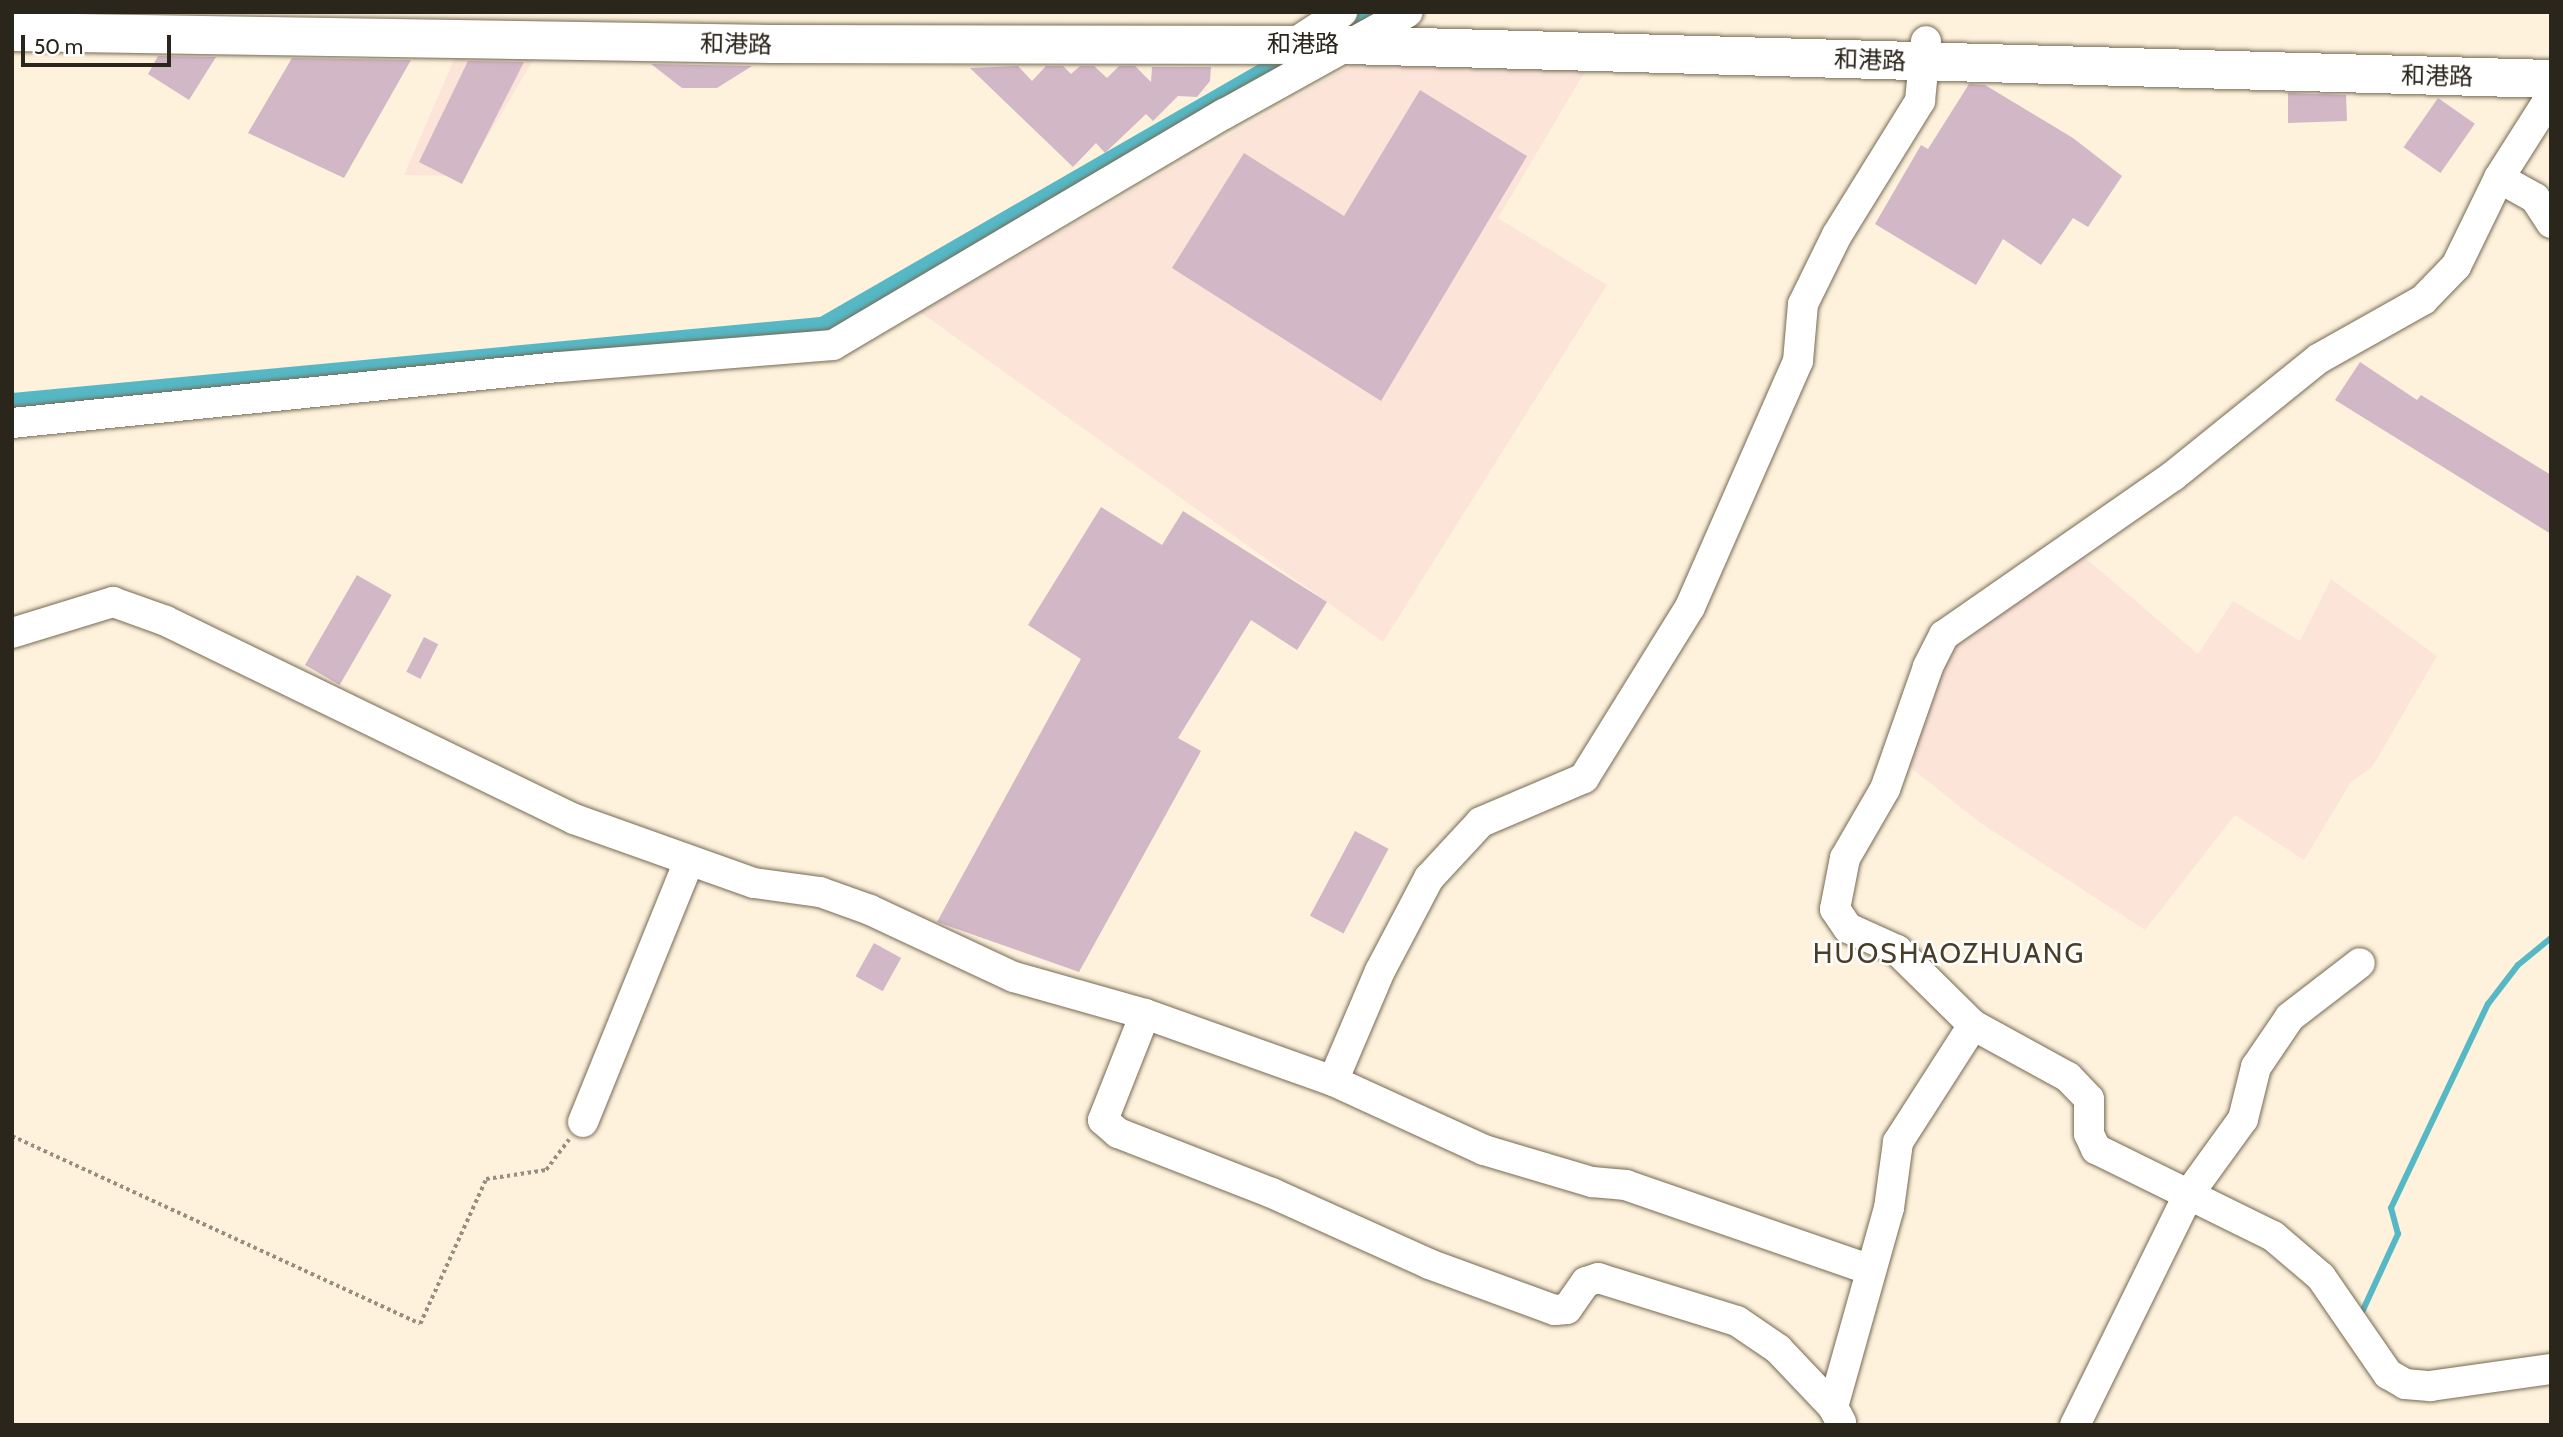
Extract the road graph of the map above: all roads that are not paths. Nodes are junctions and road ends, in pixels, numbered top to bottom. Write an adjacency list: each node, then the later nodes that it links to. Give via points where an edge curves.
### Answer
1 (179, 12): 2 (main road, 和港路)
2 (1340, 31): 3 (main road, 和港路, via 772,44); 4 (main road, 和港路); 10 (lane, via 833,345 559,367)
3 (12, 32)
4 (1925, 51): 5 (main road, 和港路); 6 (main road, 和港路); 16 (lane, via 1920,101 1837,234 1803,304 1798,361 1690,607 1584,778 1481,822 1429,878 1380,971)
5 (2551, 53)
6 (2551, 79)
7 (2551, 96): 8 (lane)
8 (2500, 178): 9 (lane, via 2535,198); 15 (lane, via 2456,267 2423,300 2318,359 2173,475 1944,635 1885,789 1845,858 1835,909 1848,928 1897,950)
9 (2551, 223)
10 (12, 423)
11 (12, 633): 12 (lane, via 113,602 166,621 574,819)
12 (689, 861): 14 (lane, via 754,883 820,892 870,910 1014,977); 17 (lane)
13 (2360, 963): 18 (lane, via 2290,1017 2256,1067 2243,1119)
14 (1145, 1014): 16 (lane); 21 (lane, via 1103,1120 1118,1133 1272,1193 1429,1264 1555,1310 1567,1309 1586,1282 1598,1278 1737,1321 1778,1349)
15 (1973, 1025): 18 (lane, via 2068,1077 2089,1099 2089,1134 2096,1149); 19 (lane, via 1898,1142 1889,1208)
16 (1333, 1081): 19 (lane, via 1484,1150 1592,1182 1626,1185)
17 (583, 1122)
18 (2188, 1195): 20 (lane, via 2273,1236 2322,1277 2388,1374 2405,1384 2430,1386); 22 (lane)
19 (1871, 1270): 21 (lane)
20 (2551, 1369)
21 (1838, 1416)
22 (2075, 1425)

